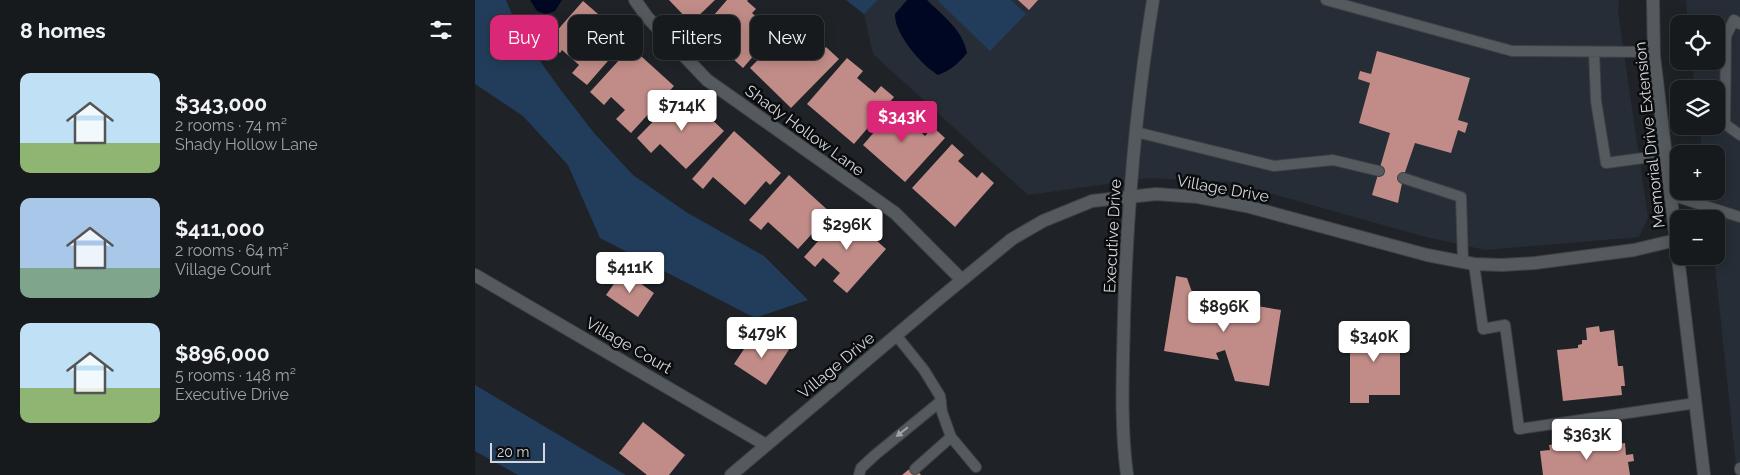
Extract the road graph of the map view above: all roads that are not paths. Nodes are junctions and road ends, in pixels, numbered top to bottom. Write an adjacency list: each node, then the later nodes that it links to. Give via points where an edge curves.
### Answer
1 (635, 0): 21 (street, Shady Hollow Lane, via 707,80 895,213)
2 (1153, 0): 8 (street, Executive Drive)
3 (1326, 0): 6 (lane, via 1512,51)
4 (1653, 0): 7 (street, Memorial Drive Extension)
5 (1740, 24): 9 (lane, via 1734,20 1726,36 1725,124)
6 (1594, 52): 7 (lane); 10 (lane, via 1596,101 1606,163)
7 (1654, 52): 10 (street, Memorial Drive Extension)
8 (1136, 132): 11 (lane, via 1273,166 1333,160); 14 (street, Executive Drive)
9 (1740, 135)
10 (1666, 155): 13 (street, Memorial Drive Extension)
11 (1379, 171)
12 (1403, 178): 18 (lane, via 1461,197)
13 (1670, 187)
14 (1130, 196): 18 (street, Village Drive, via 1197,197 1246,206 1427,255); 21 (street, Village Drive, via 1085,203 1043,221 1012,239); 31 (street, Executive Drive, via 1122,410)
15 (1687, 200): 16 (lane)
16 (1740, 217)
17 (1670, 241): 18 (street, Village Drive, via 1634,250 1535,263)
18 (1468, 262): 24 (lane, via 1483,329 1505,325 1519,429)
19 (1679, 265): 24 (street, Memorial Drive Extension)
20 (475, 274): 26 (street, Village Court)
21 (962, 280): 22 (street, Village Drive)
22 (896, 335): 23 (lane, via 924,370); 26 (street, Village Drive)
23 (941, 402): 25 (lane); 30 (lane, one-way to 30, via 875,455 861,468)
24 (1696, 403): 32 (street, Memorial Drive Extension)
25 (951, 437): 27 (lane); 28 (lane)
26 (767, 445): 29 (street, Village Drive)
27 (976, 467)
28 (915, 469)
29 (731, 475)
30 (859, 475)
31 (1127, 475)
32 (1704, 475)

